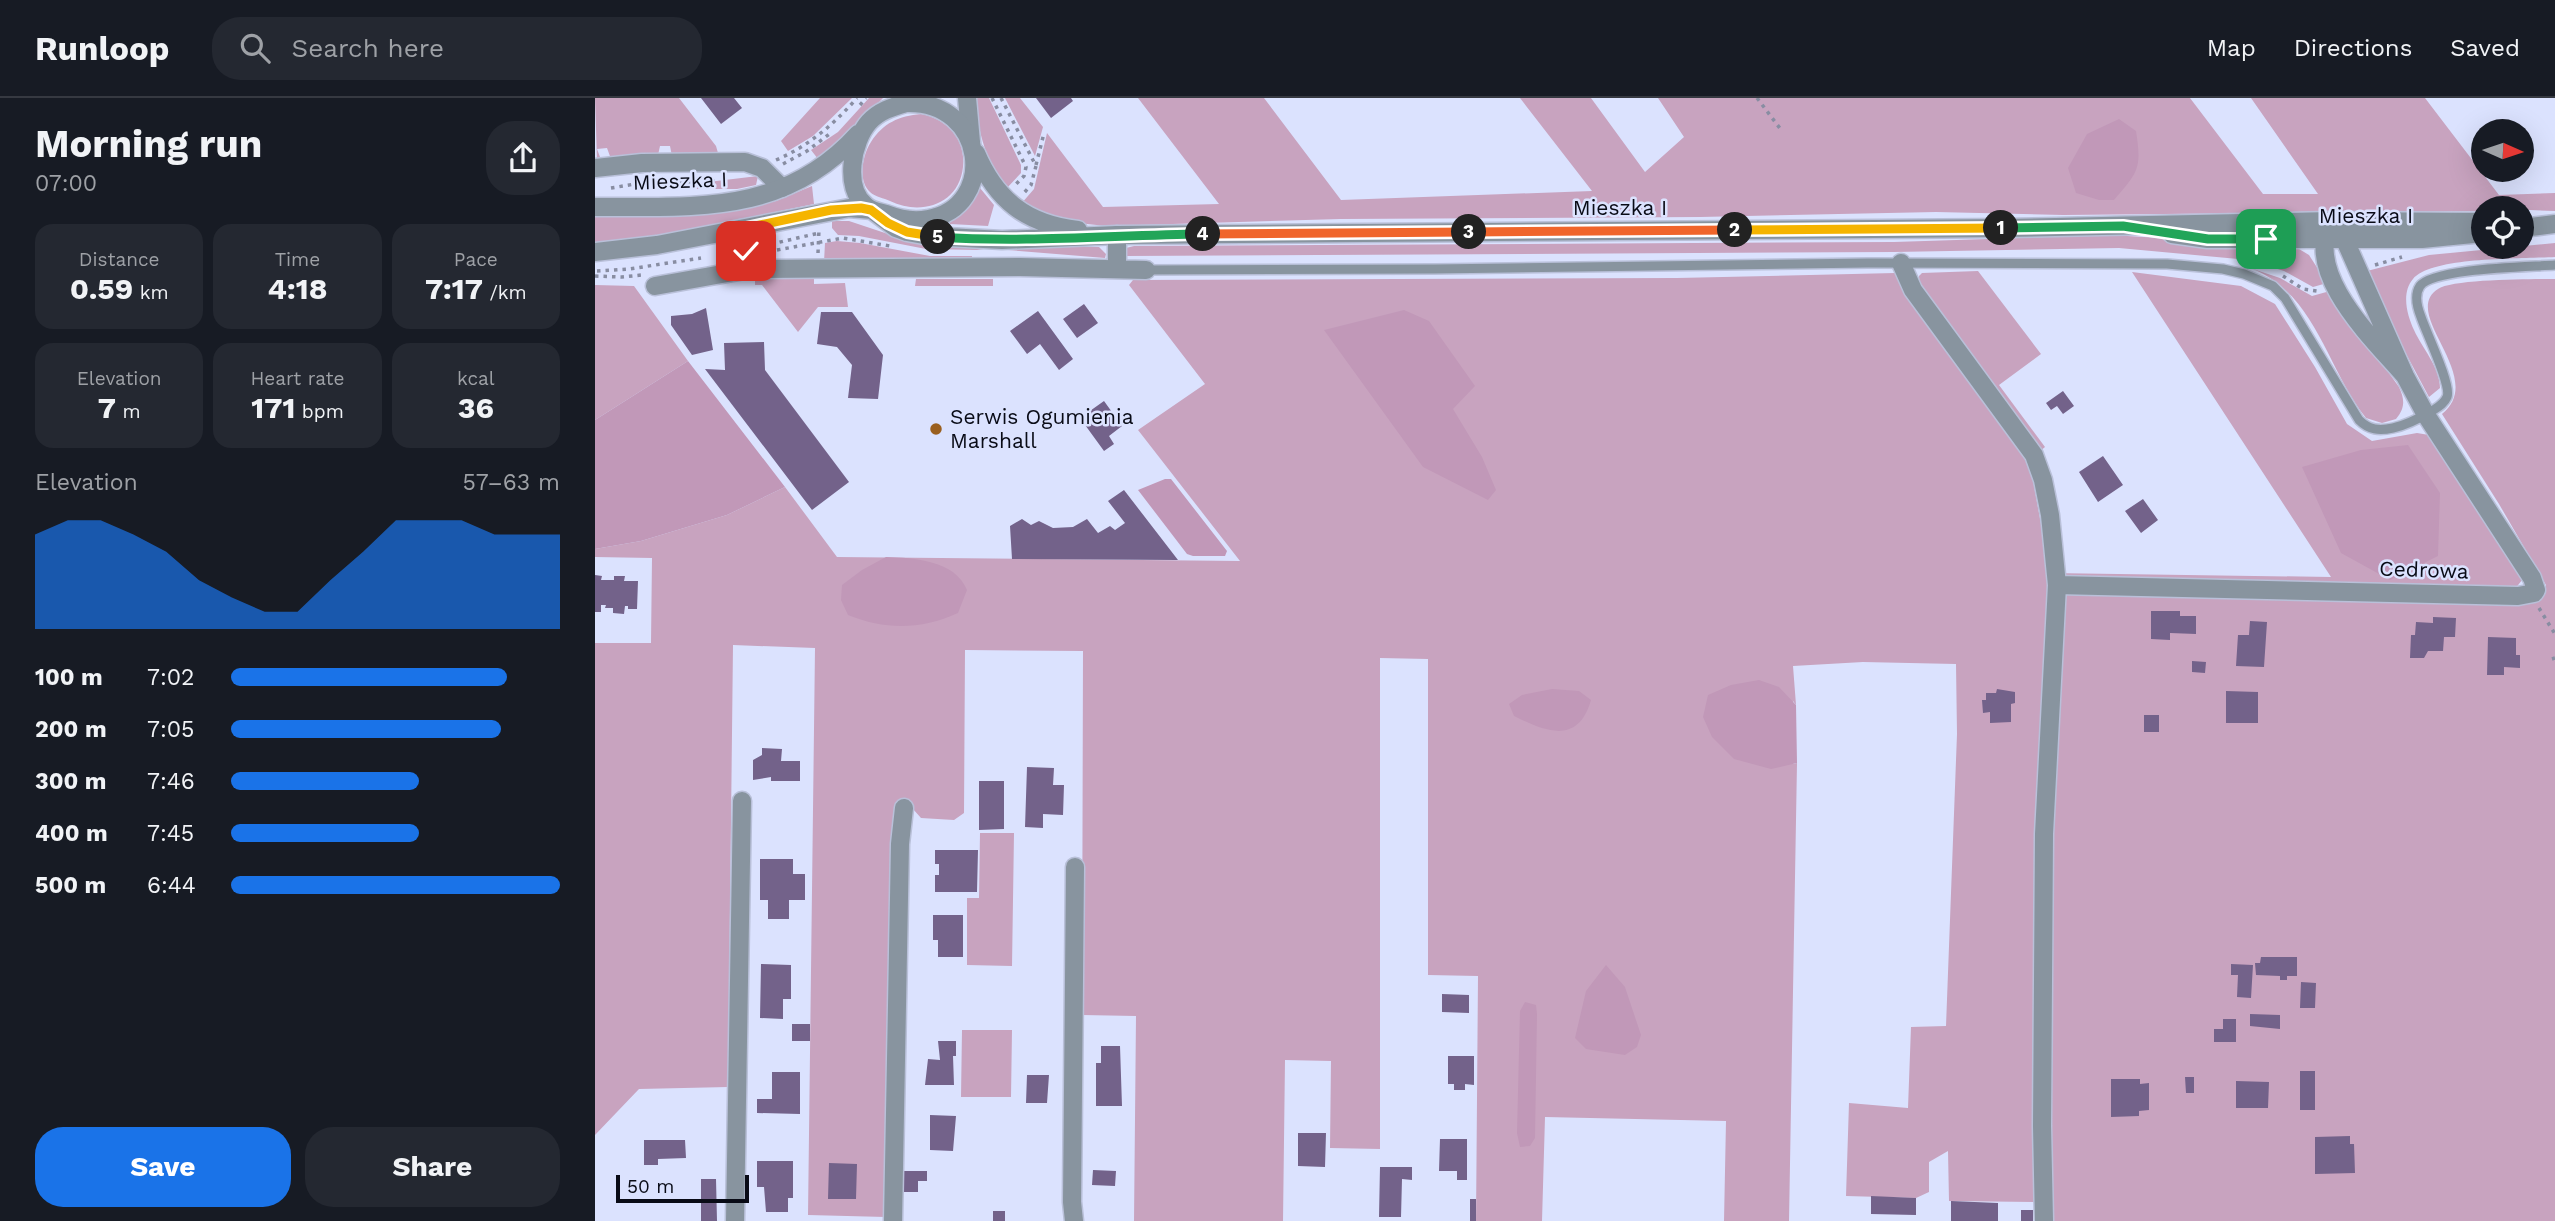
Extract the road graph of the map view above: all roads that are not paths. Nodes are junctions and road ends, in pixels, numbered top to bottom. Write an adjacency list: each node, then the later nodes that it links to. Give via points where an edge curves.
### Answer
1 (892, 98): 3 (street, Mieszka I)
2 (967, 98): 4 (street)
3 (871, 120): 4 (street, via 895,106 924,103 957,120); 6 (street, Mieszka I, via 820,169); 8 (street, via 858,138 853,174 856,194)
4 (971, 142): 8 (street, via 971,185 951,209 923,220); 16 (street, via 995,188 1012,205 1059,226)
5 (595, 168): 6 (street, via 745,162 762,167)
6 (782, 188): 7 (street, Mieszka I, via 716,205)
7 (595, 207)
8 (871, 210): 14 (street, via 849,208); 16 (street, via 896,228 918,235 1002,240)
9 (2332, 221): 10 (street, Mieszka I); 13 (street, Mieszka I); 17 (street); 18 (street)
10 (2471, 222)
11 (2555, 224): 12 (street)
12 (2534, 225)
13 (2123, 226): 16 (street, Mieszka I); 17 (street, Mieszka I, via 2208,239)
14 (741, 229): 20 (street); 24 (street)
15 (2471, 234): 19 (street, Mieszka I)
16 (1117, 235): 25 (street)
17 (2324, 238): 18 (street, Mieszka I); 28 (street, via 2333,284)
18 (2344, 238): 19 (street, Mieszka I); 21 (street)
19 (2376, 239): 21 (street)
20 (595, 252)
21 (2355, 262): 28 (street)
22 (1901, 263): 26 (lane); 29 (lane, via 2167,264 2244,274 2273,286 2285,298 2365,426 2393,428); 30 (street, via 1913,290 2034,455 2050,515)
23 (2555, 265): 29 (lane, via 2481,270 2432,278 2422,284 2417,291 2419,311 2449,388 2442,404)
24 (750, 269): 25 (street); 27 (street)
25 (1117, 269): 26 (street)
26 (1146, 270)
27 (655, 286)
28 (2405, 376): 29 (street)
29 (2426, 415): 30 (street, Cedrowa, via 2532,578 2536,590 2531,594)
30 (2057, 584): 37 (street, via 2044,834)
31 (742, 800): 34 (street)
32 (904, 808): 35 (street)
33 (1075, 867): 36 (street)
34 (735, 1221)
35 (893, 1221)
36 (1074, 1221)
37 (2045, 1221)

